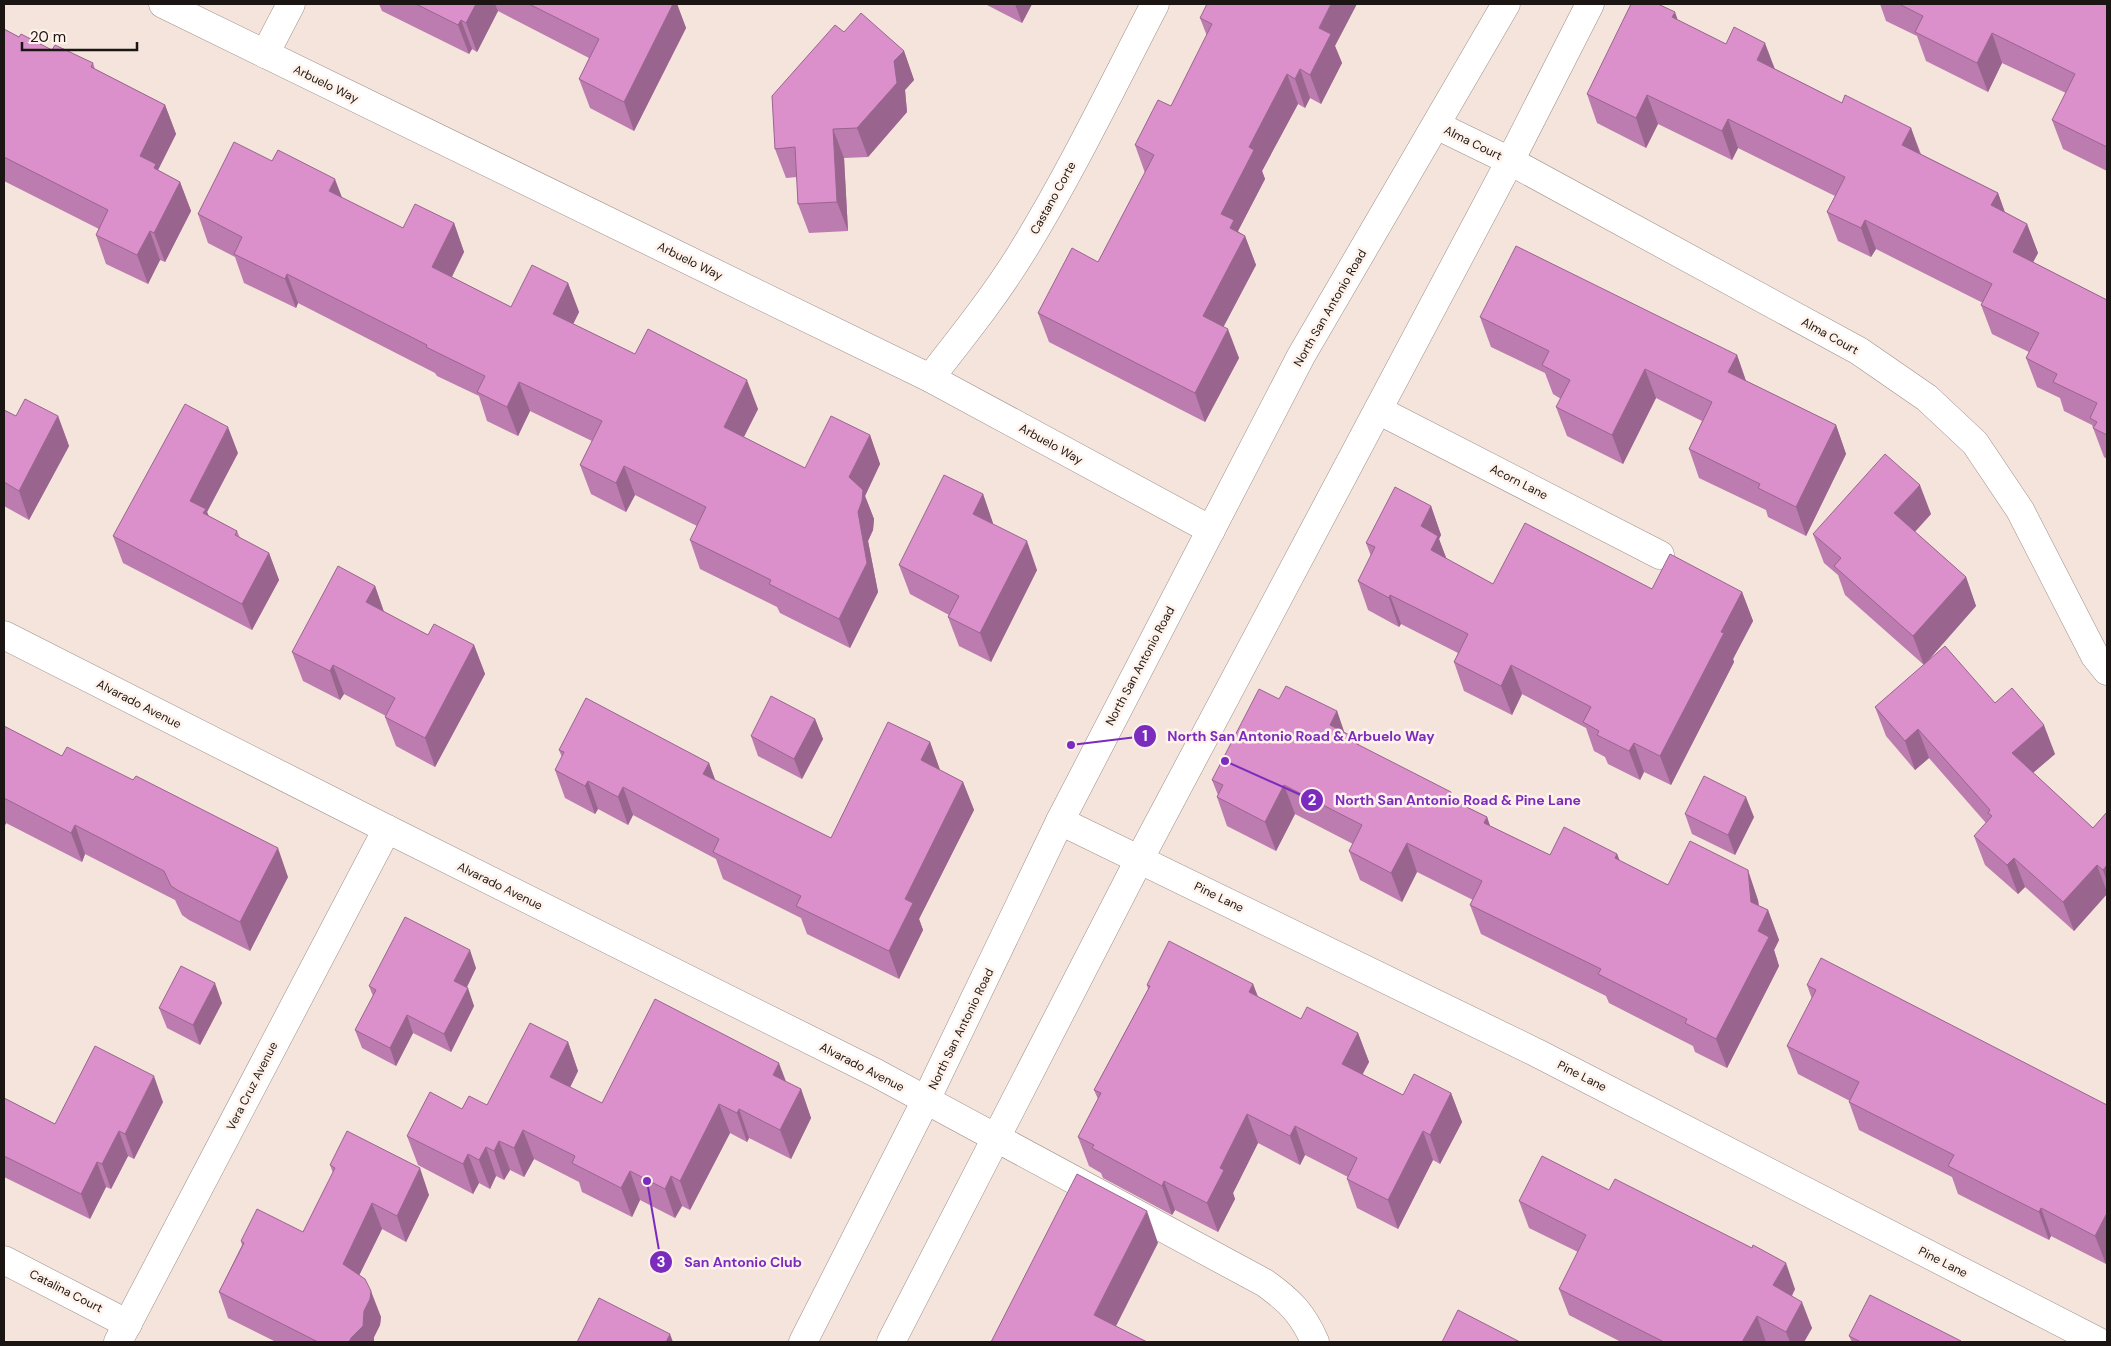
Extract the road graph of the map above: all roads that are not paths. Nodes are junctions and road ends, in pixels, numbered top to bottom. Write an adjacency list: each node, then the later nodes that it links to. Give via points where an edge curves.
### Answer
1 (163, 4): 6 (street, Arbuelo Way)
2 (291, 4): 6 (street)
3 (1155, 4): 9 (street, Castano Corte, via 1064,179 1021,253)
4 (1506, 4): 7 (street, North San Antonio Road)
5 (1590, 4): 8 (street)
6 (265, 54): 9 (street, Arbuelo Way)
7 (1436, 125): 8 (street, Alma Court); 11 (street, North San Antonio Road, via 1301,356)
8 (1510, 161): 10 (street); 14 (street, Alma Court, via 1859,352 1927,398 1975,443 2020,510 2096,656)
9 (930, 378): 11 (street, Arbuelo Way)
10 (1378, 410): 12 (street, Acorn Lane); 17 (street)
11 (1211, 530): 15 (street, North San Antonio Road)
12 (1660, 555)
13 (4, 635): 16 (street, Alvarado Avenue)
14 (2107, 671)
15 (1060, 821): 17 (street, Pine Lane); 18 (street, North San Antonio Road)
16 (386, 830): 18 (street, Alvarado Avenue); 21 (street, Vera Cruz Avenue)
17 (1139, 860): 19 (street); 22 (street, Pine Lane, via 1535,1052)
18 (926, 1100): 19 (street, Alvarado Avenue); 23 (street, North San Antonio Road)
19 (996, 1138): 24 (street); 25 (street, Alvarado Avenue, via 1265,1284 1288,1300 1306,1321)
20 (4, 1260): 21 (street, Catalina Court)
21 (123, 1333)
22 (2085, 1339)
23 (803, 1342)
24 (890, 1342)
25 (1315, 1342)

